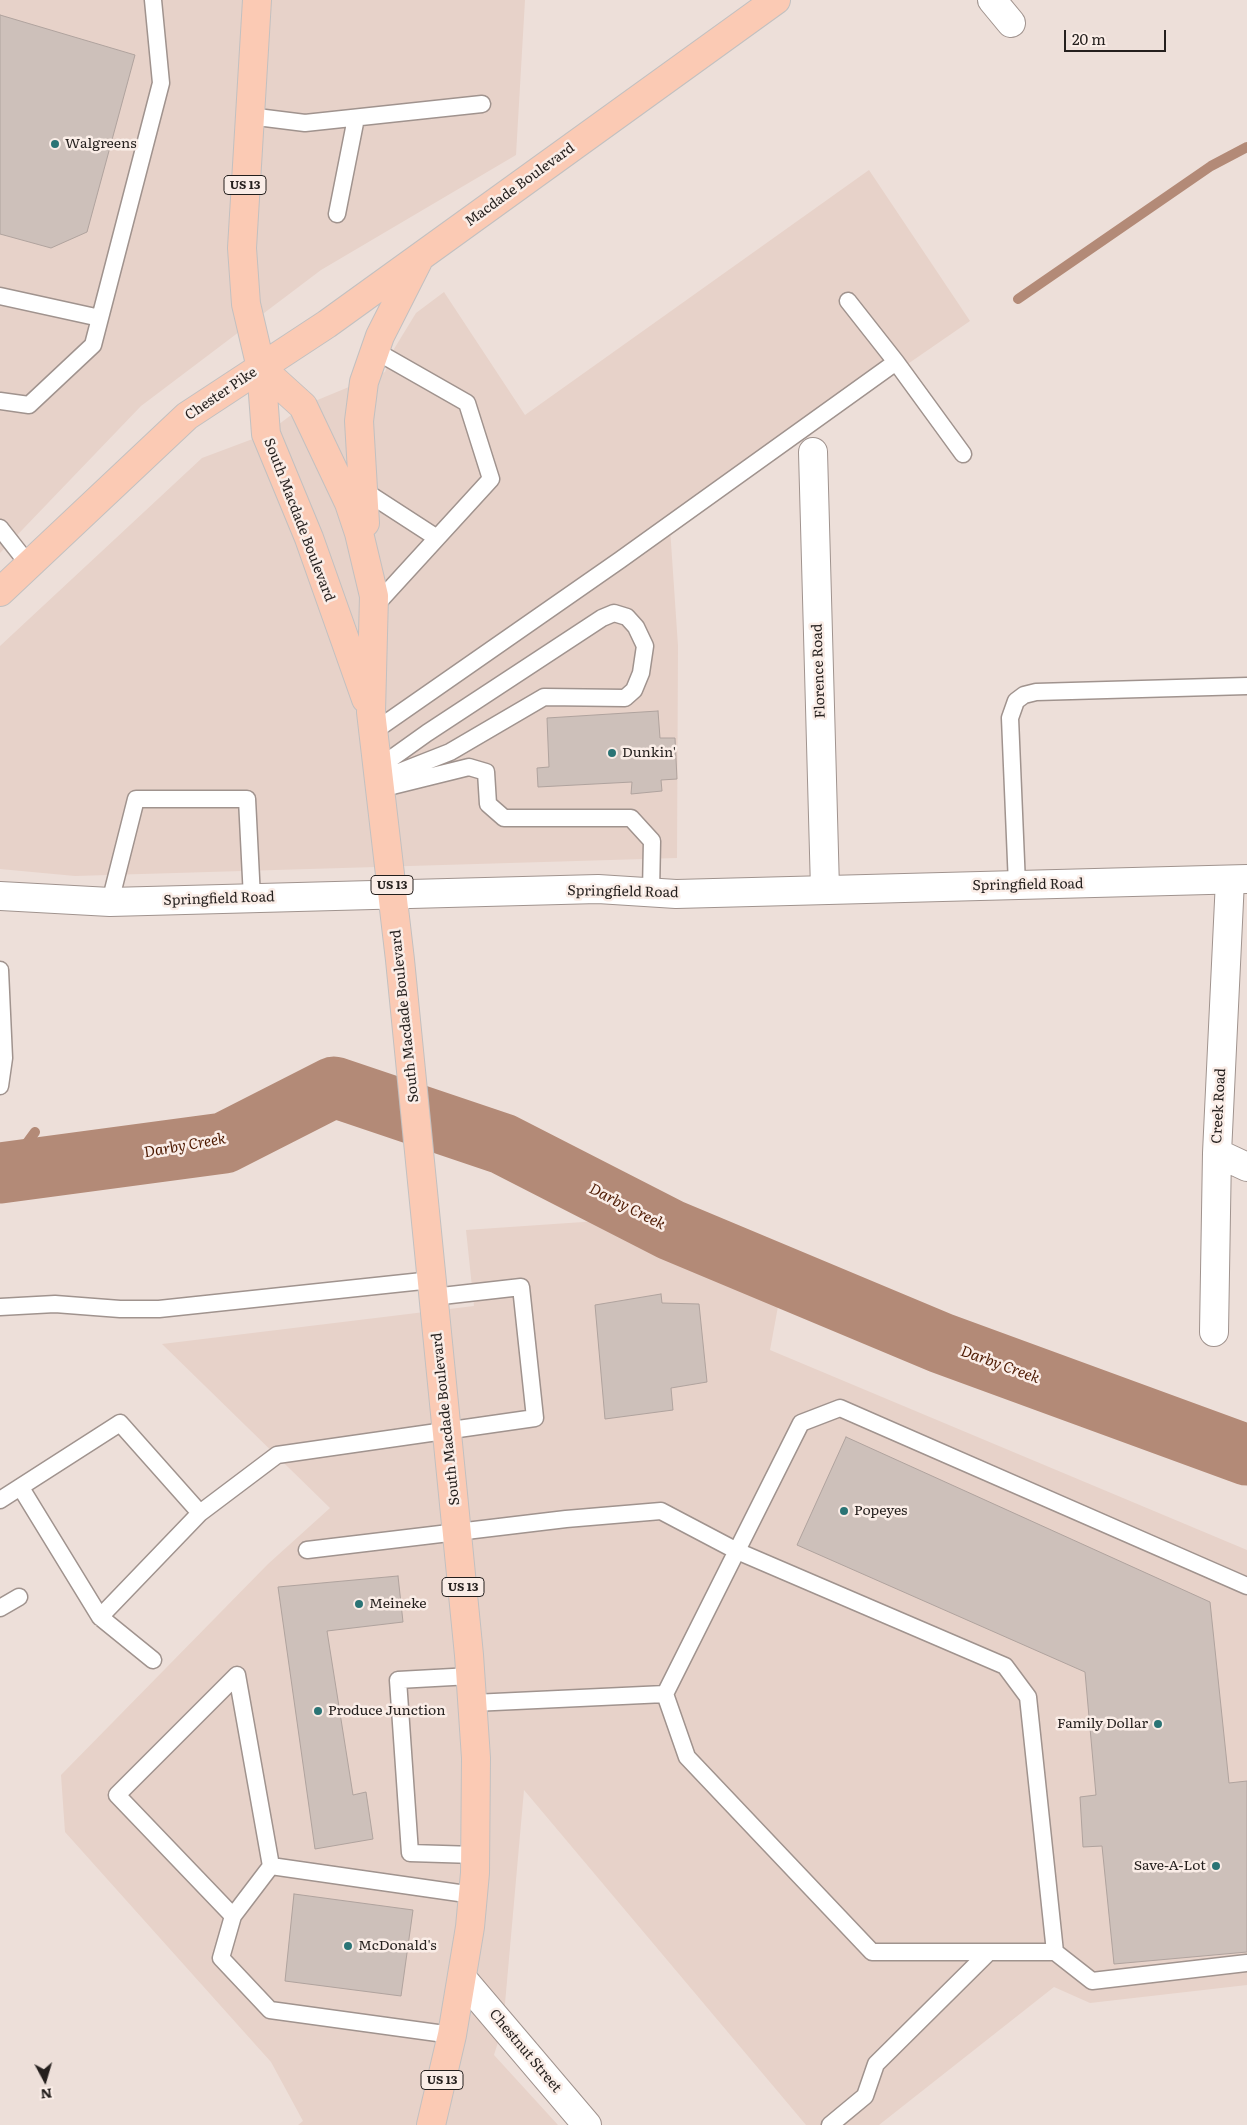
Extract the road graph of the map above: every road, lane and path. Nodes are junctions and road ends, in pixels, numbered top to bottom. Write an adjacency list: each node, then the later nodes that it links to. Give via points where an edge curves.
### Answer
1 (153, 0): 13 (lane, via 160,83)
2 (256, 0): 7 (main road, Chester Pike / US 13)
3 (776, 0): 10 (main road, Macdade Boulevard)
4 (992, 0): 5 (street)
5 (1011, 23)
6 (482, 104): 8 (lane)
7 (249, 116): 8 (lane, via 305,123); 16 (main road, Chester Pike / US 13, via 242,220 243,267 246,304)
8 (356, 118): 9 (lane)
9 (337, 214)
10 (419, 258): 14 (main road); 16 (main road, Macdade Boulevard)
11 (0, 296): 13 (lane)
12 (848, 301): 15 (lane)
13 (100, 318): 17 (lane, via 93,345 30,405)
14 (374, 350): 20 (main road, via 364,382 359,421); 22 (lane, via 467,403 491,479)
15 (896, 362): 19 (lane); 28 (lane, via 612,565)
16 (261, 368): 23 (main road, South Macdade Boulevard / US 13, via 303,406 349,503); 24 (main road, Chester Pike, via 187,416); 28 (main road, South Macdade Boulevard / US 13, via 266,434 312,546)
17 (0, 401)
18 (812, 452): 32 (street, Florence Road)
19 (963, 454)
20 (363, 490): 22 (lane); 23 (main road)
21 (0, 528): 24 (lane)
22 (437, 538): 26 (lane)
23 (368, 564): 26 (main road, South Macdade Boulevard / US 13)
24 (29, 565): 25 (main road, Chester Pike)
25 (0, 592)
26 (373, 608): 28 (main road, South Macdade Boulevard / US 13)
27 (1247, 686): 31 (lane, via 1036,692 1016,700 1010,718)
28 (372, 722): 29 (main road, South Macdade Boulevard / US 13)
29 (379, 779): 29 (lane, via 427,733 602,618 614,613 627,617 636,627 645,646 641,673 634,690 624,698 544,697 450,752); 33 (lane, via 469,767 486,772 488,804 504,818 631,818 652,841); 34 (main road, South Macdade Boulevard / US 13)
30 (1238, 879): 31 (street, Springfield Road); 40 (street, Creek Road)
31 (1017, 885): 32 (street, Springfield Road)
32 (826, 890): 33 (street, Springfield Road)
33 (651, 892): 34 (street, Springfield Road, via 598,889)
34 (393, 895): 36 (street, Springfield Road); 42 (main road, South Macdade Boulevard / US 13)
35 (0, 896): 37 (street, Springfield Road)
36 (252, 898): 37 (street, Springfield Road); 37 (lane, via 247,799 136,799)
37 (110, 902)
38 (0, 970): 39 (lane, via 4,1058)
39 (0, 1086)
40 (1217, 1153): 41 (street); 44 (street, Creek Road)
41 (1247, 1167)
42 (432, 1288): 43 (lane, via 159,1309 120,1310 55,1304); 45 (main road, South Macdade Boulevard / US 13); 45 (lane, via 521,1287 535,1418)
43 (0, 1307)
44 (1214, 1332)
45 (447, 1430): 48 (lane, via 277,1455); 49 (main road, South Macdade Boulevard / US 13)
46 (21, 1488): 47 (lane); 48 (lane, via 120,1423); 55 (lane)
47 (0, 1500)
48 (200, 1513): 55 (lane)
49 (457, 1532): 50 (lane); 51 (lane, via 661,1511); 57 (main road, South Macdade Boulevard / US 13)
50 (307, 1550)
51 (737, 1551): 52 (lane, via 801,1423 840,1408); 58 (lane); 65 (lane, via 1005,1666 1028,1697)
52 (1247, 1586)
53 (18, 1597): 54 (lane)
54 (0, 1608)
55 (100, 1617): 56 (lane)
56 (153, 1660)
57 (471, 1676): 59 (main road, South Macdade Boulevard / US 13); 60 (lane, via 398,1680 410,1853)
58 (665, 1694): 59 (lane); 64 (lane, via 687,1757 872,1952)
59 (473, 1703): 60 (main road, South Macdade Boulevard / US 13)
60 (475, 1855): 62 (main road, South Macdade Boulevard / US 13)
61 (271, 1866): 62 (lane); 63 (lane); 63 (lane, via 237,1675 117,1795)
62 (473, 1895): 67 (main road, South Macdade Boulevard / US 13)
63 (233, 1916): 68 (lane, via 221,1958 270,2010)
64 (989, 1952): 65 (lane); 71 (lane, via 876,2064 864,2096)
65 (1055, 1952): 66 (lane, via 1092,1981)
66 (1247, 1963)
67 (462, 1978): 68 (main road, South Macdade Boulevard / US 13); 70 (street, Chestnut Street)
68 (452, 2035): 69 (main road, South Macdade Boulevard / US 13)
69 (430, 2125)
70 (587, 2125)
71 (830, 2125)

